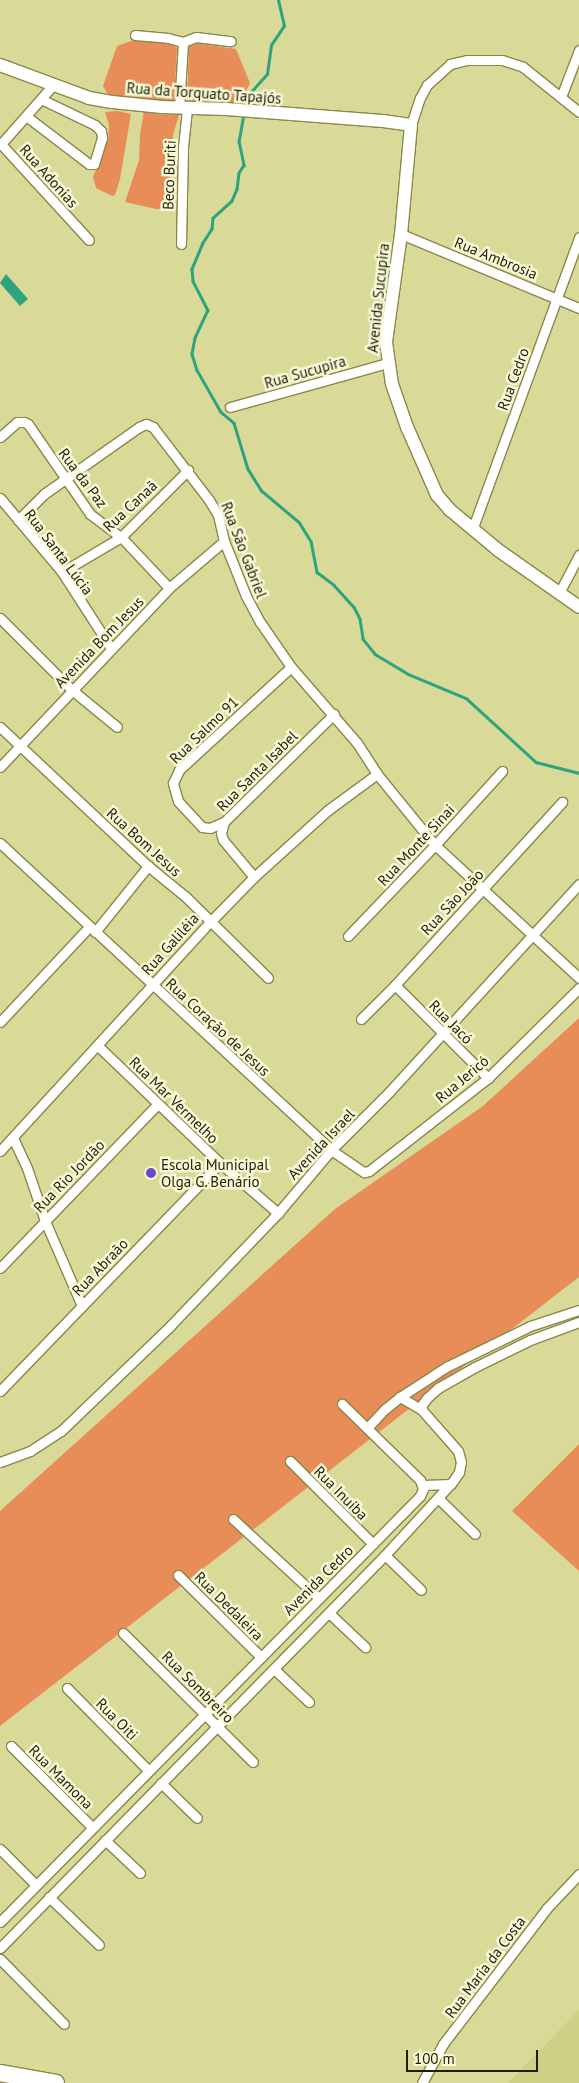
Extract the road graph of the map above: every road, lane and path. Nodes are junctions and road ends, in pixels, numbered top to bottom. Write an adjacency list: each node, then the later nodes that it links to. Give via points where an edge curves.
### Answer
1 (135, 35): 3 (street)
2 (230, 41): 3 (street, via 196,37)
3 (183, 42): 9 (street, Beco Buriti)
4 (579, 50): 7 (street)
5 (0, 65): 6 (street, Rua da Torquato Tapajós)
6 (53, 85): 8 (street, Rua Adonias); 9 (street, Rua da Torquato Tapajós, via 97,99)
7 (562, 97): 10 (street); 12 (street, via 535,75 513,63 488,60 458,62 450,64 427,85)
8 (41, 99): 11 (street, Rua Adonias); 11 (street, via 101,131 94,164 88,164)
9 (183, 108): 12 (street, Rua da Torquato Tapajós); 16 (street, Beco Buriti)
10 (579, 112)
11 (26, 116): 15 (street, Rua Adonias, via 1,144)
12 (412, 125): 13 (street, Avenida Sucupira)
13 (401, 234): 17 (street, Rua Ambrosia); 19 (street, Avenida Sucupira, via 387,337)
14 (579, 237): 17 (street, Rua Cedro)
15 (89, 240)
16 (181, 244)
17 (558, 298): 18 (street, Rua Ambrosia); 26 (street, Rua Cedro)
18 (579, 308)
19 (388, 363): 20 (street, Rua Sucupira); 26 (street, Avenida Sucupira, via 406,427 436,495)
20 (230, 407)
21 (0, 437): 23 (street, Rua da Paz, via 13,424 24,422)
22 (188, 470): 23 (street, Rua São Gabriel, via 153,427 146,424); 27 (street, Rua Canaã); 28 (street, Rua São Gabriel, via 218,515)
23 (65, 479): 25 (street, via 44,494); 27 (street, Rua da Paz, via 90,514)
24 (0, 498): 25 (street, Rua Santa Lúcia)
25 (18, 520): 30 (street, Rua Santa Lúcia)
26 (472, 530): 32 (street, Avenida Sucupira)
27 (121, 537): 30 (street, Rua Canaã); 31 (street, Rua da Paz)
28 (224, 541): 31 (street, Avenida Bom Jesus); 36 (street, Rua São Gabriel, via 246,596)
29 (579, 555): 32 (street)
30 (62, 572): 35 (street, Rua Santa Lúcia)
31 (169, 588): 35 (street, Avenida Bom Jesus)
32 (559, 593): 33 (street, Avenida Sucupira)
33 (579, 607)
34 (0, 618): 37 (street)
35 (111, 648): 37 (street, Avenida Bom Jesus)
36 (291, 668): 38 (street, Rua São Gabriel); 46 (street, Rua Salmo 91, via 179,770 173,783 178,801 202,827 210,828)
37 (72, 690): 40 (street); 41 (street, Avenida Bom Jesus)
38 (334, 714): 44 (street, Rua São Gabriel); 46 (street, Rua Santa Isabel)
39 (0, 727): 41 (street, Rua Bom Jesus)
40 (117, 727)
41 (20, 746): 42 (street, Avenida Bom Jesus); 49 (street, Rua Bom Jesus)
42 (0, 767)
43 (502, 770): 48 (street, Rua Monte Sinai)
44 (378, 774): 48 (street, Rua São Gabriel); 50 (street, Rua Galiléia, via 328,810)
45 (562, 802): 52 (street, Rua São João)
46 (224, 822): 50 (street, Rua Santa Isabel, via 223,840)
47 (0, 844): 54 (street, Rua Coração de Jesus)
48 (435, 845): 52 (street, Rua São Gabriel); 56 (street, Rua Monte Sinai)
49 (148, 866): 53 (street, Rua Bom Jesus); 54 (street)
50 (254, 877): 53 (street, Rua Galiléia)
51 (579, 884): 55 (street, Avenida Israel)
52 (484, 889): 55 (street, Rua São Gabriel); 60 (street, Rua São João)
53 (211, 920): 57 (street, Rua Bom Jesus); 59 (street, Rua Galiléia)
54 (92, 929): 59 (street, Rua Coração de Jesus); 62 (street)
55 (532, 935): 58 (street, Rua São Gabriel); 64 (street, Avenida Israel)
56 (348, 936)
57 (268, 978)
58 (579, 978)
59 (152, 984): 65 (street, Rua Galiléia); 69 (street, Rua Coração de Jesus)
60 (395, 985): 63 (street, Rua São João); 64 (street, Rua Jacó)
61 (579, 988): 66 (street, Rua Jericó)
62 (1, 1017)
63 (361, 1019)
64 (442, 1032): 66 (street, Rua Jacó); 69 (street, Avenida Israel, via 390,1091)
65 (98, 1046): 67 (street, Rua Mar Vermelho); 68 (street, Rua Galiléia)
66 (488, 1078): 72 (street, Rua Jericó, via 369,1171)
67 (158, 1104): 71 (street, Rua Mar Vermelho); 74 (street, Rua Rio Jordão)
68 (13, 1138): 70 (street, Rua Galiléia); 74 (street)
69 (331, 1150): 72 (street, Rua Coração de Jesus); 73 (street, Avenida Israel)
70 (0, 1151)
71 (220, 1163): 73 (street, Rua Mar Vermelho); 76 (street, Rua Abraão)
72 (353, 1166)
73 (278, 1213): 87 (street, Avenida Israel, via 171,1325 61,1431 30,1451)
74 (46, 1221): 75 (street, Rua Rio Jordão); 76 (street)
75 (0, 1268)
76 (82, 1306): 81 (street, Rua Abraão)
77 (579, 1310): 78 (street)
78 (547, 1320): 80 (street); 82 (street, via 446,1367)
79 (579, 1322): 80 (street)
80 (550, 1332): 84 (street, via 438,1388 421,1406)
81 (0, 1391)
82 (400, 1397): 84 (street, Avenida Cedro); 85 (street)
83 (342, 1404): 85 (street)
84 (422, 1410): 88 (street, Avenida Cedro, via 458,1451 459,1472)
85 (368, 1427): 89 (street)
86 (290, 1460): 93 (street, Rua Inuíba)
87 (0, 1462)
88 (450, 1484): 89 (street); 90 (street, Avenida Cedro)
89 (423, 1485): 93 (street, Avenida Cedro, via 420,1496)
90 (439, 1499): 92 (street); 94 (street, Avenida Cedro)
91 (233, 1518): 97 (street)
92 (475, 1534)
93 (374, 1544): 97 (street, Avenida Cedro)
94 (385, 1555): 96 (street); 98 (street, Avenida Cedro)
95 (178, 1575): 101 (street, Rua Dedaleira)
96 (421, 1590)
97 (319, 1598): 101 (street, Avenida Cedro)
98 (330, 1612): 100 (street); 102 (street, Avenida Cedro)
99 (123, 1633): 105 (street, Rua Sombreiro)
100 (365, 1647)
101 (261, 1657): 105 (street, Avenida Cedro)
102 (274, 1669): 104 (street); 106 (street, Avenida Cedro)
103 (67, 1688): 109 (street, Rua Oiti)
104 (309, 1702)
105 (205, 1714): 106 (street, Rua Sombreiro); 109 (street, Avenida Cedro)
106 (218, 1726): 108 (street, Rua Sombreiro); 110 (street, Avenida Cedro)
107 (11, 1746): 112 (street, Rua Mamona)
108 (253, 1762)
109 (148, 1770): 112 (street, Avenida Cedro)
110 (161, 1783): 111 (street); 113 (street, Avenida Cedro)
111 (197, 1818)
112 (92, 1828): 117 (street, Avenida Cedro)
113 (104, 1840): 115 (street); 118 (street, Avenida Cedro)
114 (0, 1849): 117 (street)
115 (140, 1873)
116 (579, 1874): 126 (street, Rua Maria da Costa, via 547,1908 443,2044)
117 (36, 1885): 119 (street, Avenida Cedro)
118 (49, 1897): 120 (street); 121 (street, Avenida Cedro)
119 (0, 1922)
120 (99, 1945)
121 (0, 1948)
122 (0, 1959): 123 (street)
123 (64, 2024)
124 (1, 2072): 125 (highway)
125 (56, 2083)
126 (422, 2083)

